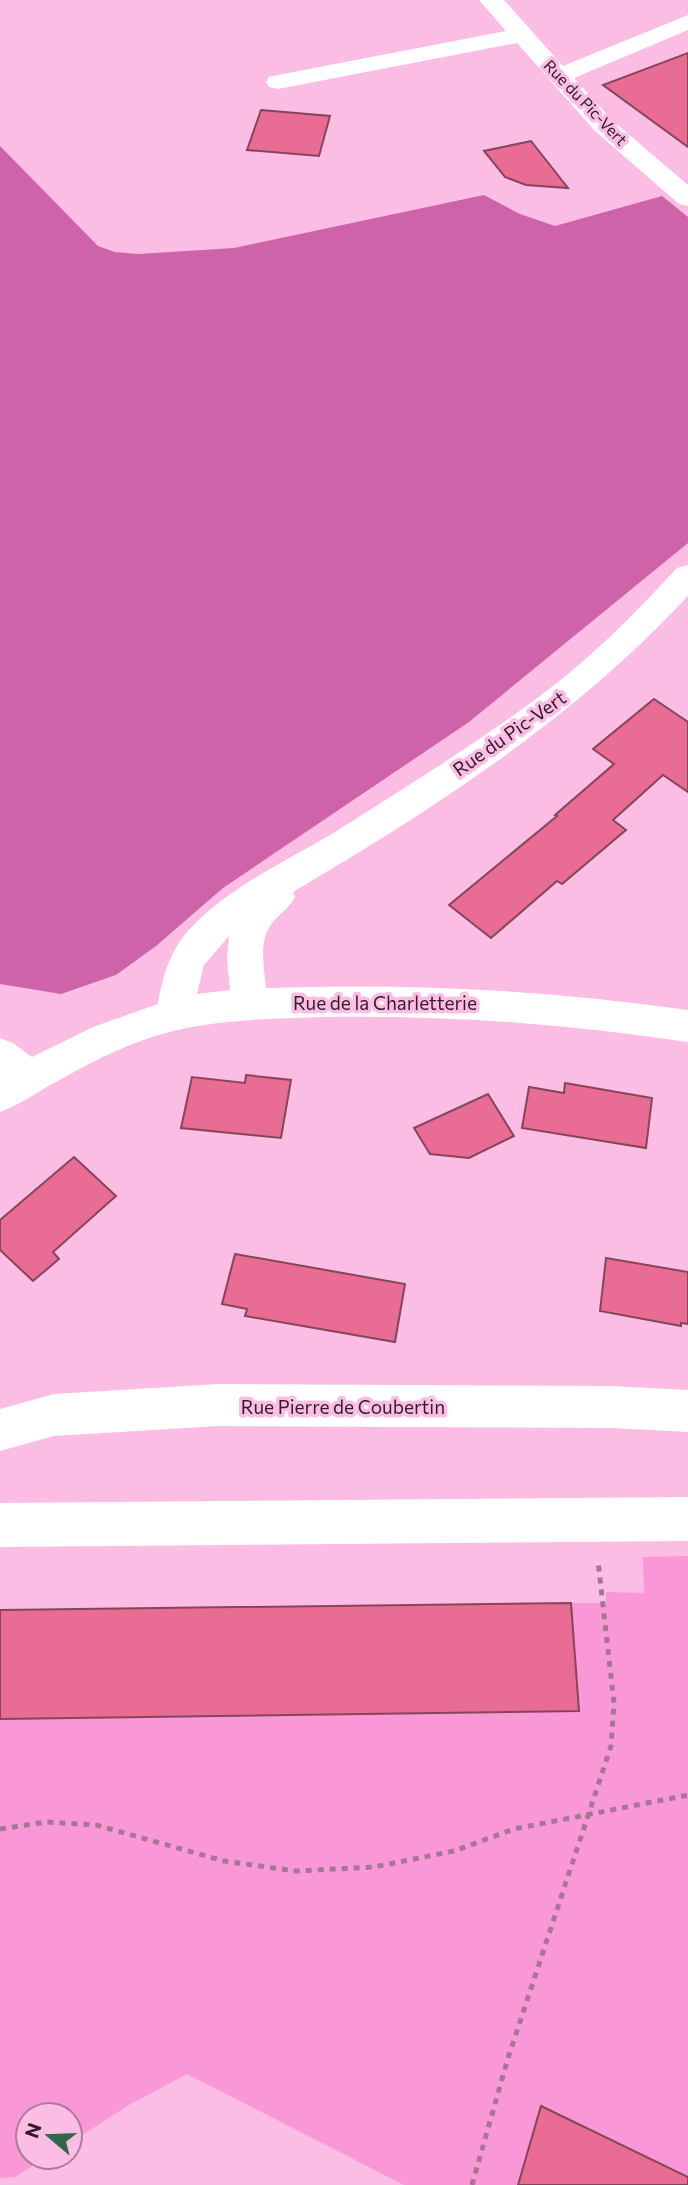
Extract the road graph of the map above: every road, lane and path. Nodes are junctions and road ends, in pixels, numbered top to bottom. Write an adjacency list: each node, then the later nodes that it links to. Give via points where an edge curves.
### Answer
1 (491, 0): 3 (street, Rue du Pic-Vert)
2 (688, 22): 4 (street)
3 (523, 35): 4 (street, Rue du Pic-Vert); 5 (street)
4 (559, 76): 6 (street, Rue du Pic-Vert, via 604,125)
5 (278, 82)
6 (688, 198)
7 (688, 576): 8 (street, Rue du Pic-Vert, via 638,630 574,687)
8 (312, 866): 9 (street, Rue du Pic-Vert, via 286,892 263,906 248,926); 10 (street, Rue du Pic-Vert, via 231,914 202,940 183,969)
9 (250, 1004): 10 (street, Rue de la Charletterie); 11 (street, Rue de la Charletterie, via 494,1002)
10 (176, 1015): 13 (street, Rue de la Charletterie, via 87,1048)
11 (688, 1026)
12 (0, 1054): 13 (street)
13 (15, 1086)
14 (688, 1411): 15 (street, Rue Pierre de Coubertin, via 218,1405 54,1415)
15 (0, 1430)
16 (594, 1520): 17 (street); 18 (street); 20 (path, via 614,1703 611,1746)
17 (688, 1520)
18 (0, 1525)
19 (688, 1795): 20 (path)
20 (587, 1815): 21 (path, via 514,1829 454,1851 373,1867 296,1871 224,1861 96,1825 46,1822); 22 (path)
21 (0, 1829)
22 (472, 2185)

